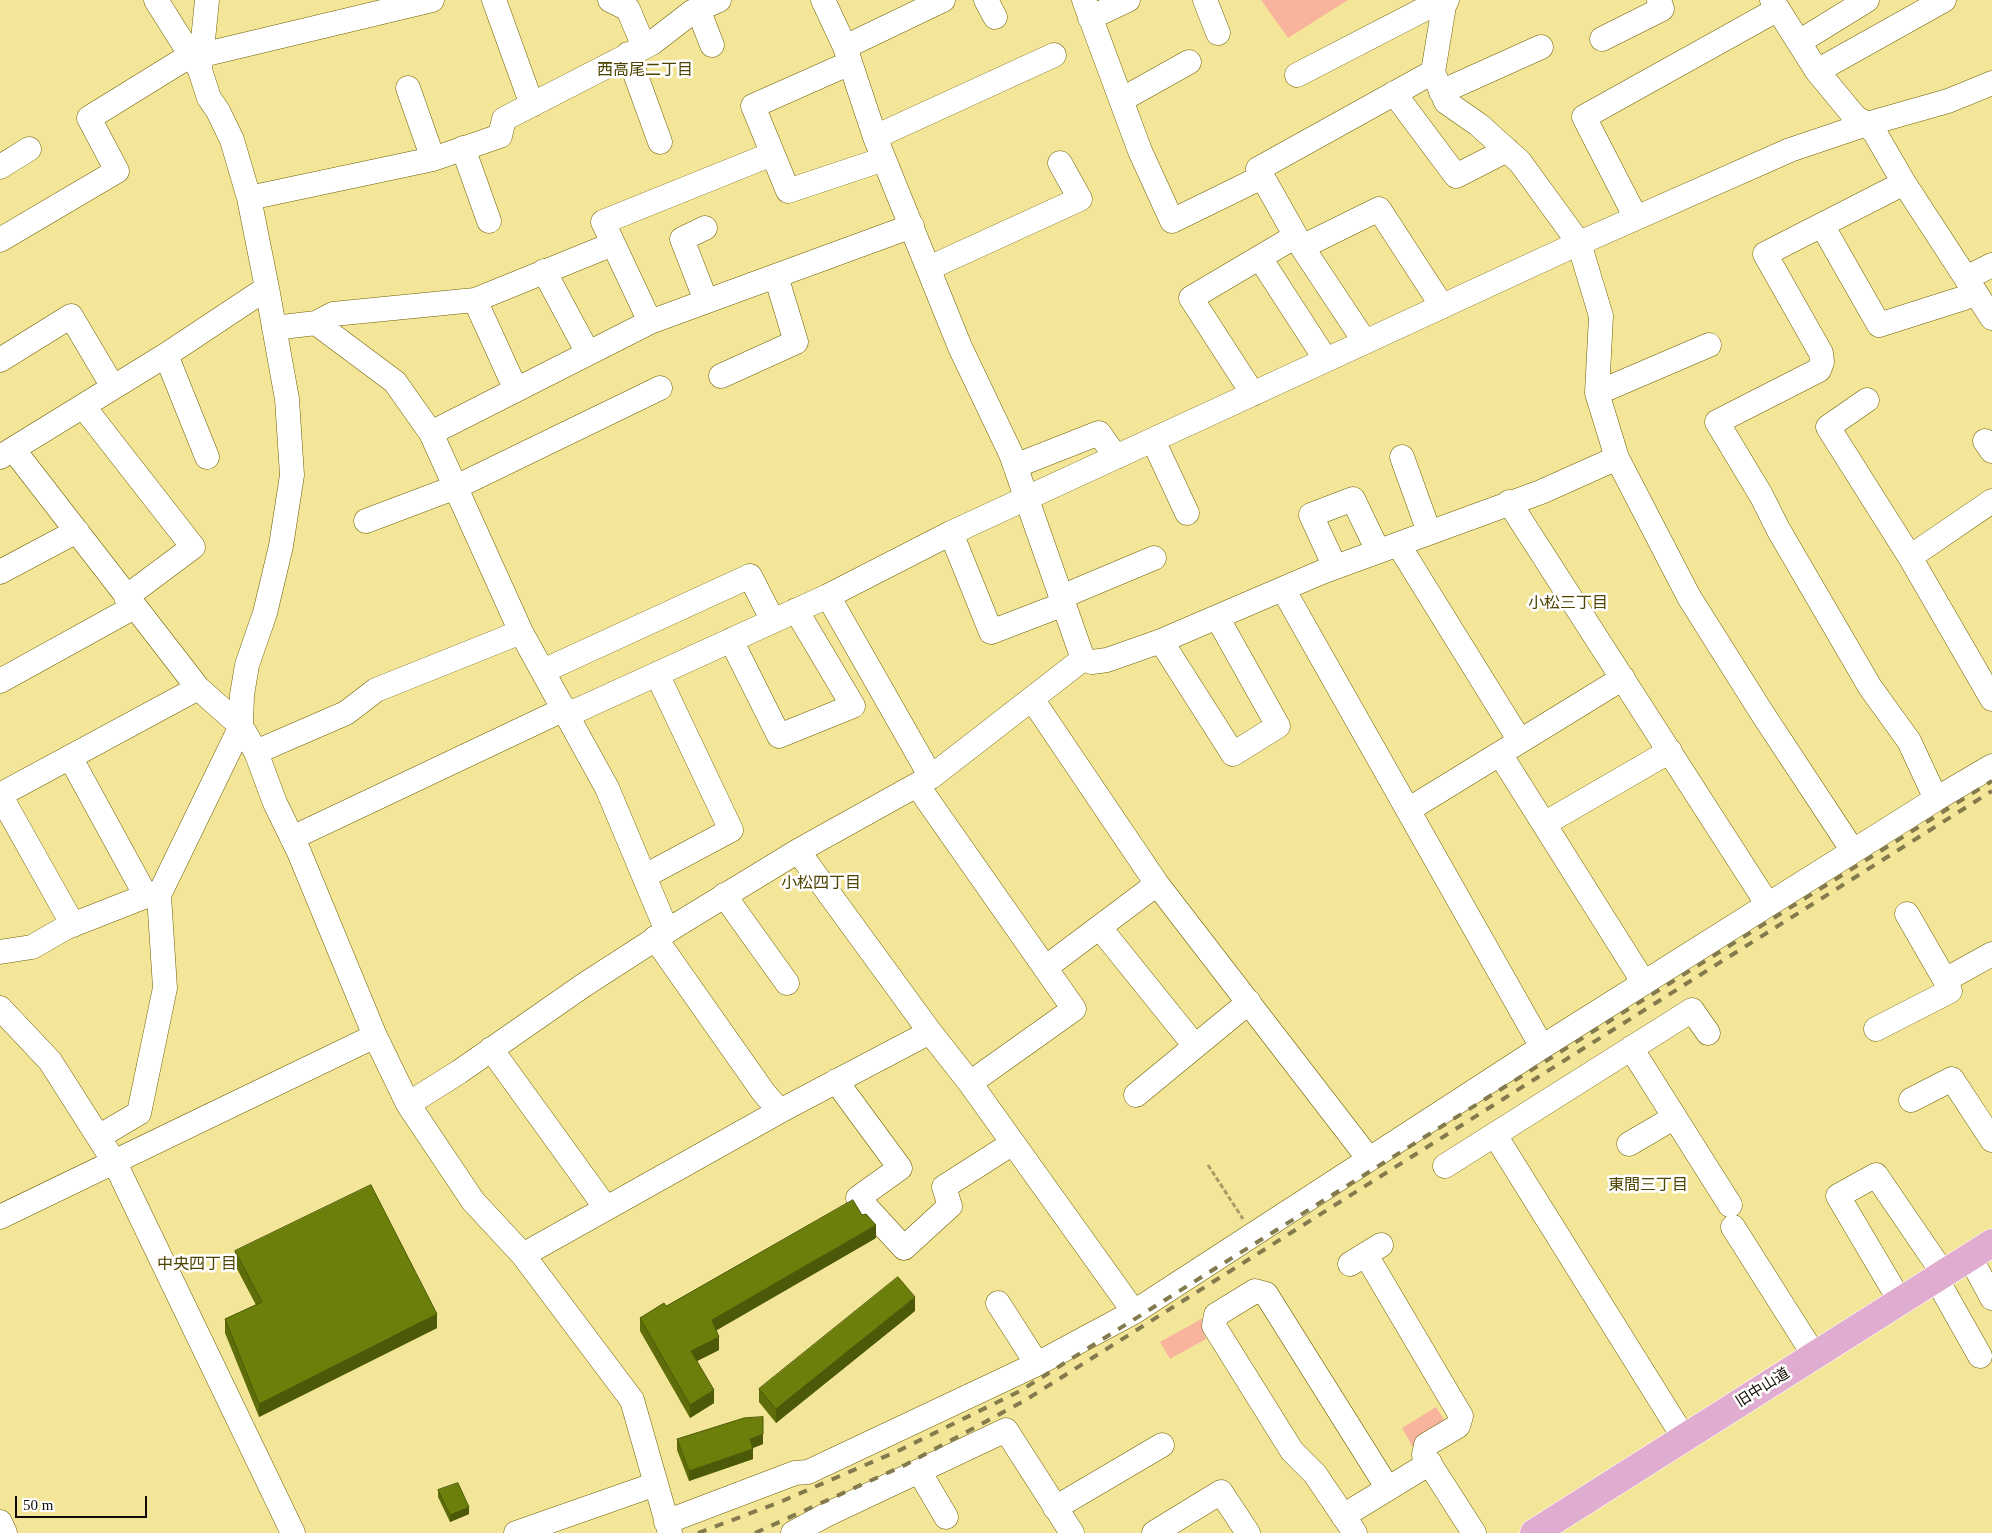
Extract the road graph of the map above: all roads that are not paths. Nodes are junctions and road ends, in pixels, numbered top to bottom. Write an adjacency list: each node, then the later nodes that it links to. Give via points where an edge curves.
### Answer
1 (156, 0): 26 (street)
2 (207, 0): 26 (street)
3 (432, 0): 26 (street)
4 (494, 0): 35 (street)
5 (610, 0): 23 (street, via 628,9)
6 (823, 0): 24 (street)
7 (943, 0): 24 (street)
8 (1128, 0): 17 (street)
9 (1205, 0): 18 (street)
10 (1442, 0): 29 (street)
11 (1447, 0): 30 (street)
12 (1659, 0): 19 (street, via 1662,9)
13 (1867, 0): 20 (street)
14 (1944, 0): 28 (street)
15 (708, 4): 21 (street); 23 (street, via 692,12 652,43)
16 (1775, 5): 20 (street); 50 (street, via 1584,117)
17 (1087, 9): 34 (street)
18 (1218, 33)
19 (1602, 39)
20 (1799, 42): 28 (street)
21 (712, 46)
22 (1541, 47): 30 (street)
23 (636, 50): 35 (street); 38 (street)
24 (848, 55): 37 (street); 42 (street, via 753,106)
25 (1054, 55): 37 (street)
26 (198, 60): 49 (street, via 210,98 232,140); 55 (street, via 89,118 117,171)
27 (1189, 62): 34 (street)
28 (1817, 71): 36 (street, via 1855,117)
29 (1297, 75)
30 (1437, 82): 33 (street); 41 (street, via 1446,102)
31 (1992, 83): 36 (street, via 1948,101)
32 (408, 88): 43 (street)
33 (1394, 94): 41 (street, via 1456,176); 47 (street, via 1258,169)
34 (1121, 100): 47 (street, via 1172,221)
35 (532, 105): 40 (street, via 504,119 500,136)
36 (1867, 124): 48 (street); 50 (street, via 1790,150)
37 (875, 137): 44 (street)
38 (660, 142)
39 (29, 148): 46 (street)
40 (463, 148): 43 (street); 51 (street)
41 (1507, 150): 57 (street, via 1520,162)
42 (772, 154): 44 (street, via 788,191); 58 (street, via 603,222)
43 (432, 159): 49 (street)
44 (884, 160): 53 (street)
45 (1060, 163): 61 (street, via 1080,199)
46 (0, 167)
47 (1262, 177): 56 (street)
48 (1904, 183): 52 (street); 64 (street)
49 (249, 198): 65 (street)
50 (1636, 218): 57 (street)
51 (489, 222)
52 (1822, 225): 64 (street, via 1879,325 1964,298); 137 (street, via 1765,254 1821,353 1819,370 1717,422 1870,687 1909,741)
53 (912, 226): 61 (street); 63 (street)
54 (705, 228): 67 (street, via 682,238)
55 (0, 240)
56 (1299, 242): 59 (street); 68 (street, via 1379,209); 73 (street)
57 (1580, 243): 68 (street); 83 (street, via 1601,316)
58 (613, 244): 62 (street); 70 (street)
59 (1260, 258): 78 (street); 84 (street, via 1191,298)
60 (1992, 265): 64 (street)
61 (929, 268): 94 (street, via 960,347)
62 (544, 272): 66 (street); 75 (street)
63 (776, 276): 67 (street); 79 (street, via 796,342)
64 (1971, 285): 69 (street)
65 (267, 288): 72 (street); 76 (street)
66 (475, 300): 71 (street, via 333,314); 82 (street)
67 (706, 301): 70 (street)
68 (1442, 306): 73 (street)
69 (1992, 318)
70 (650, 322): 75 (street)
71 (316, 323): 72 (street); 87 (street, via 395,382)
72 (274, 328): 128 (street, via 287,398 292,475 268,604 247,665)
73 (1366, 342): 78 (street)
74 (1709, 345): 83 (street)
75 (588, 353): 82 (street)
76 (166, 355): 80 (street); 90 (street)
77 (0, 360): 80 (street, via 71,316)
78 (1326, 360): 84 (street)
79 (721, 376)
80 (113, 387): 86 (street)
81 (660, 388): 95 (street)
82 (516, 390): 87 (street)
83 (1597, 393): 93 (street)
84 (1253, 394): 88 (street)
85 (1867, 400): 105 (street, via 1828,428)
86 (83, 406): 89 (street); 112 (street, via 193,547)
87 (432, 433): 95 (street)
88 (1153, 440): 91 (street); 99 (street)
89 (7, 453): 101 (street)
90 (207, 457)
91 (1116, 457): 94 (street, via 1099,432); 96 (street)
92 (1402, 457): 102 (street)
93 (1617, 458): 97 (street, via 1541,492); 142 (street, via 1689,597)
94 (1015, 466): 96 (street)
95 (456, 487): 100 (street); 116 (street)
96 (1027, 499): 103 (street); 111 (street)
97 (1509, 502): 102 (street); 122 (street)
98 (1992, 502): 105 (street)
99 (1187, 513)
100 (366, 521)
101 (76, 531): 108 (street); 112 (street)
102 (1428, 532): 104 (street)
103 (951, 533): 110 (street); 111 (street, via 991,632)
104 (1388, 547): 107 (street); 107 (street, via 1353,499 1312,515); 129 (street)
105 (1910, 557): 126 (street)
106 (1154, 558): 111 (street)
107 (1335, 567): 109 (street)
108 (0, 572)
109 (1283, 589): 114 (street); 138 (street)
110 (828, 596): 113 (street); 135 (street)
111 (1062, 600): 119 (street)
112 (130, 602): 123 (street); 124 (street)
113 (796, 610): 115 (street); 117 (street, via 853,706 780,736)
114 (1218, 617): 118 (street); 118 (street, via 1278,726 1233,754)
115 (773, 621): 117 (street); 120 (street, via 750,576)
116 (521, 632): 120 (street); 131 (street, via 376,690 346,713)
117 (731, 640): 121 (street)
118 (1161, 641): 119 (street, via 1107,660 1092,662)
119 (1083, 659): 125 (street)
120 (543, 671): 127 (street)
121 (657, 674): 127 (street, via 578,710); 143 (street, via 731,830)
122 (1623, 678): 129 (street); 130 (street)
123 (0, 681)
124 (198, 688): 128 (street); 133 (street)
125 (1032, 699): 135 (street); 144 (street)
126 (1992, 699)
127 (566, 712): 140 (street, via 556,713); 143 (street, via 607,788)
128 (241, 726): 131 (street); 145 (street)
129 (1520, 741): 132 (street)
130 (1670, 751): 139 (street); 147 (street)
131 (256, 752): 140 (street)
132 (1500, 754): 138 (street); 139 (street)
133 (70, 757): 136 (street); 145 (street)
134 (1992, 766): 137 (street)
135 (924, 781): 141 (street); 154 (street)
136 (0, 795): 149 (street)
137 (1936, 799): 142 (street)
138 (1408, 810): 165 (street)
139 (1544, 824): 157 (street)
140 (292, 838): 163 (street)
141 (798, 851): 146 (street); 161 (street)
142 (1854, 851): 147 (street)
143 (645, 876): 151 (street)
144 (1157, 884): 150 (street); 158 (street)
145 (152, 895): 149 (street); 176 (street, via 166,988 139,1113)
146 (724, 895): 151 (street); 156 (street)
147 (1768, 905): 157 (street)
148 (1907, 914): 155 (street)
149 (73, 925): 152 (street, via 32,946)
150 (1100, 928): 154 (street); 164 (street)
151 (661, 935): 167 (street, via 584,984); 173 (street, via 764,1093)
152 (0, 952)
153 (1992, 954): 155 (street)
154 (1045, 968): 169 (street, via 1074,1009)
155 (1945, 980): 160 (street, via 1950,991)
156 (787, 983)
157 (1644, 983): 165 (street)
158 (1249, 1002): 164 (street); 180 (street)
159 (0, 1008): 176 (street, via 50,1061)
160 (1876, 1029)
161 (930, 1032): 168 (street); 169 (street)
162 (1708, 1033): 166 (street, via 1692,1010)
163 (375, 1036): 172 (street); 181 (street)
164 (1195, 1046): 170 (street)
165 (1542, 1047): 180 (street)
166 (1631, 1048): 174 (street); 175 (street)
167 (491, 1050): 172 (street); 183 (street)
168 (836, 1081): 173 (street); 178 (street, via 900,1168 858,1198 904,1248 950,1206 944,1187)
169 (970, 1083): 178 (street)
170 (1136, 1095)
171 (1911, 1100): 177 (street, via 1952,1079)
172 (408, 1104): 186 (street, via 473,1201)
173 (780, 1111): 183 (street)
174 (1675, 1117): 179 (street); 193 (street)
175 (1495, 1135): 182 (street); 196 (street)
176 (100, 1136): 181 (street)
177 (1992, 1140)
178 (1013, 1142): 192 (street)
179 (1629, 1144)
180 (1369, 1159): 192 (street)
181 (116, 1163): 184 (street); 209 (street)
182 (1445, 1166)
183 (606, 1208): 186 (street)
184 (0, 1217)
185 (1981, 1250): 188 (main road, 旧中山道); 189 (street)
186 (523, 1255): 200 (street, via 632,1400)
187 (1366, 1255): 198 (street, via 1461,1416 1458,1426 1426,1445 1424,1455)
188 (1939, 1276): 190 (main road, 旧中山道); 190 (street, via 1876,1175 1838,1196); 194 (street)
189 (1986, 1289)
190 (1900, 1301): 193 (main road, 旧中山道)
191 (998, 1304): 195 (street)
192 (1134, 1312): 195 (street)
193 (1814, 1355): 196 (main road, 旧中山道)
194 (1980, 1356)
195 (1037, 1364): 206 (street, via 808,1472 795,1473)
196 (1684, 1438): 207 (main road, 旧中山道)
197 (1162, 1445): 202 (street)
198 (1430, 1463): 201 (street); 215 (street)
199 (919, 1471): 202 (street, via 1006,1430); 203 (street); 211 (street)
200 (656, 1484): 206 (street); 210 (street)
201 (1387, 1487): 205 (street); 205 (street, via 1266,1294 1255,1291 1216,1315 1214,1326 1292,1451 1315,1474)
202 (1055, 1508): 212 (street)
203 (946, 1517)
204 (0, 1522): 208 (street)
205 (1349, 1524)
206 (668, 1527)
207 (1537, 1532)
208 (5, 1533)
209 (293, 1533)
210 (516, 1533)
211 (793, 1533)
212 (1072, 1533)
213 (1154, 1533): 214 (street, via 1221,1492)
214 (1248, 1533)
215 (1474, 1533)

